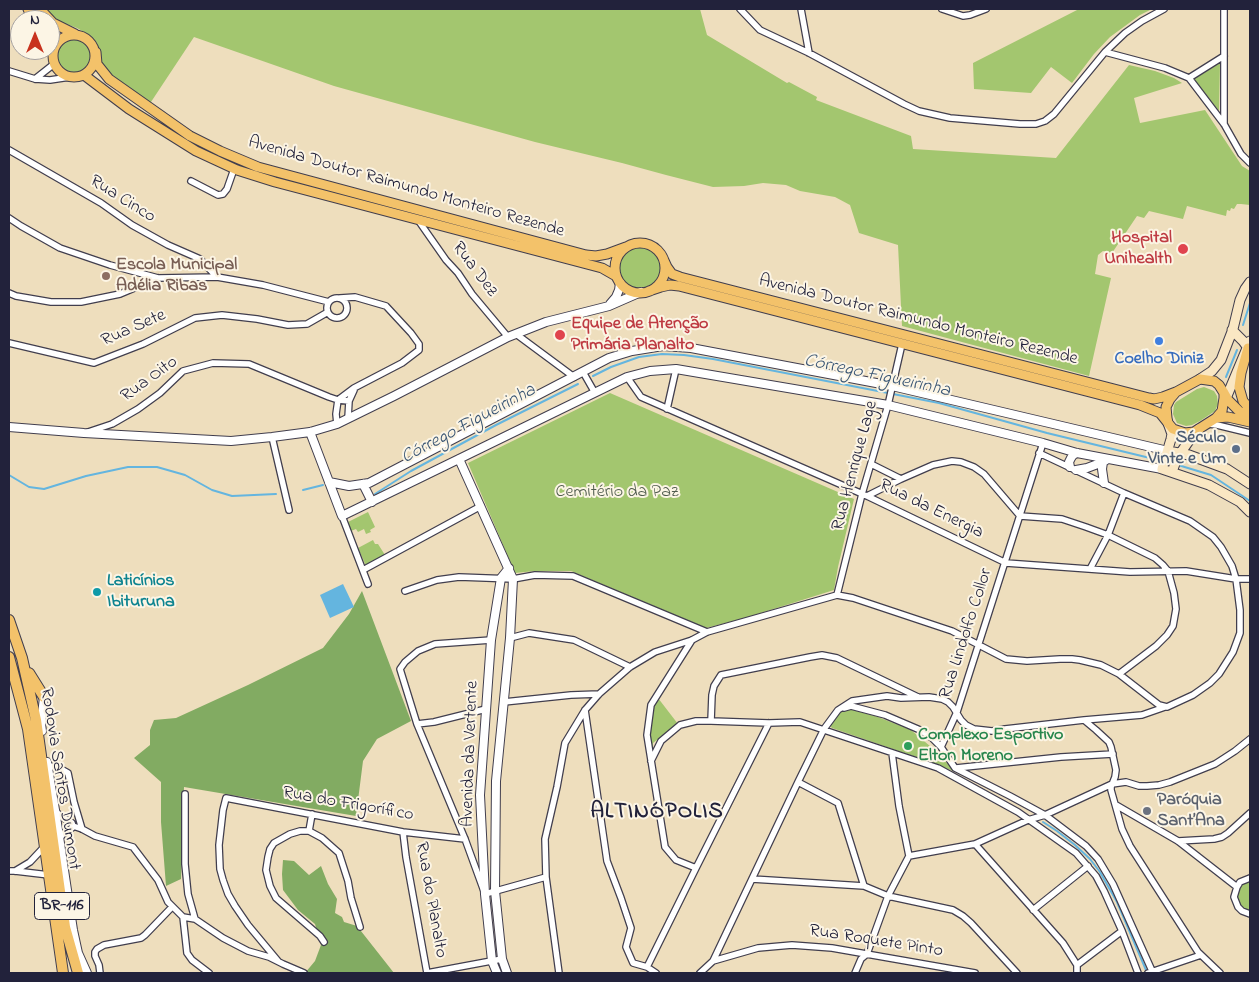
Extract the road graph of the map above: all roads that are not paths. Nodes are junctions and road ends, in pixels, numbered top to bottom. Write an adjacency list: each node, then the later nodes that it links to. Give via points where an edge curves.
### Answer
1 (40, 9): 8 (main road, Avenida Doutor Raimundo Monteiro Rezende, via 53,23)
2 (740, 9): 12 (street, via 760,30)
3 (801, 9): 12 (street)
4 (942, 9): 5 (street, via 962,16)
5 (986, 9)
6 (1164, 9): 11 (street, via 1125,32)
7 (1224, 9): 13 (street)
8 (76, 34): 9 (main road); 10 (main road, Avenida Doutor Raimundo Monteiro Rezende, via 88,40)
9 (60, 40)
10 (96, 52): 17 (main road, via 94,64); 28 (main road, Avenida Doutor Raimundo Monteiro Rezende, via 98,64 109,79 190,136 258,167 586,255 596,256)
11 (1105, 52): 12 (street, via 1054,114 1036,124 950,118 919,111); 19 (street)
12 (809, 53)
13 (1224, 56): 19 (street); 21 (street)
14 (53, 60): 15 (main road)
15 (54, 64): 18 (main road); 20 (street)
16 (9, 71): 20 (street)
17 (84, 75): 18 (main road); 24 (main road, Avenida Doutor Raimundo Monteiro Rezende, via 196,151)
18 (70, 77): 20 (street)
19 (1189, 78): 21 (street)
20 (35, 79)
21 (1224, 124): 23 (street)
22 (9, 150): 30 (street, Rua Cinco, via 101,203 132,225 200,259)
23 (1250, 163)
24 (234, 169): 25 (street, via 223,194 218,195); 27 (main road, Avenida Doutor Raimundo Monteiro Rezende)
25 (191, 181)
26 (9, 218): 31 (street, via 60,248)
27 (418, 220): 32 (main road, Avenida Doutor Raimundo Monteiro Rezende, via 602,268); 41 (street, Rua Dez, via 472,294)
28 (626, 248): 29 (main road, Avenida Doutor Raimundo Monteiro Rezende, via 642,243 650,245); 32 (main road, via 615,266)
29 (662, 256): 34 (main road, via 663,277 658,285); 52 (main road, Avenida Doutor Raimundo Monteiro Rezende, via 672,274 680,277 1149,398)
30 (217, 276): 31 (street); 37 (street, via 263,284)
31 (158, 278): 35 (street, via 120,294 81,302 51,302)
32 (618, 279): 34 (main road, Avenida Doutor Raimundo Monteiro Rezende, via 634,292); 38 (street, via 619,290)
33 (1250, 282): 40 (main road, via 1240,300)
34 (646, 292): 38 (street); 43 (main road, Avenida Doutor Raimundo Monteiro Rezende, via 670,285 679,286)
35 (9, 293)
36 (340, 298): 37 (street); 39 (street, via 348,308 343,317 336,318); 51 (street, via 355,298 386,306 419,344 419,350 402,363)
37 (329, 302): 39 (street)
38 (609, 306): 41 (street, via 546,322)
39 (328, 312): 42 (street, Rua Sete, via 307,324 288,326 222,315 195,318 143,344 94,363)
40 (1232, 330): 44 (main road); 49 (main road, via 1221,360)
41 (512, 336): 48 (street); 61 (street)
42 (9, 342)
43 (902, 344): 50 (street, Rua Henrique Lage); 64 (main road, Avenida Doutor Raimundo Monteiro Rezende, via 1140,405 1160,413)
44 (1249, 344): 54 (main road); 59 (main road, via 1239,388)
45 (676, 368): 47 (street); 57 (street); 58 (street)
46 (583, 372): 48 (street); 50 (street, via 609,358 663,346 691,348); 53 (street)
47 (627, 376): 53 (street); 58 (street, Rua da Energia, via 640,397)
48 (574, 377): 87 (street)
49 (1200, 379): 52 (main road); 54 (main road, via 1220,385)
50 (892, 386): 57 (street, Rua Henrique Lage); 74 (street)
51 (354, 388): 55 (street); 56 (street)
52 (1176, 392): 64 (main road, via 1166,407)
53 (595, 393): 78 (street)
54 (1224, 399): 60 (main road); 62 (main road)
55 (338, 400): 56 (street, Rua Oito); 65 (street); 70 (street, Rua Oito, via 249,364 213,363 183,371 138,409 112,424)
56 (349, 401): 61 (street)
57 (888, 405): 73 (street); 80 (street, Rua Henrique Lage)
58 (667, 409): 90 (street, Rua da Energia)
59 (1250, 409)
60 (1250, 416)
61 (348, 418): 65 (street)
62 (1216, 418): 63 (main road); 67 (main road); 68 (street)
63 (1250, 422)
64 (1168, 423): 67 (main road, via 1173,429 1183,432 1194,432); 74 (main road, via 1172,434)
65 (336, 424): 69 (street)
66 (9, 427): 70 (street)
67 (1202, 427): 68 (street, via 1210,424); 77 (main road)
68 (1226, 427): 71 (street)
69 (310, 432): 72 (street); 85 (street)
70 (84, 433): 72 (street, via 231,441)
71 (1250, 433)
72 (272, 437): 93 (street)
73 (1043, 443): 75 (street, Rua Lindolfo Collor); 76 (street)
74 (1168, 451): 77 (main road); 82 (main road)
75 (1039, 453): 81 (street); 96 (street, Rua Lindolfo Collor)
76 (1077, 453): 79 (street); 81 (street, via 1069,462)
77 (1180, 453): 83 (main road); 88 (main road, via 1227,469)
78 (459, 460): 91 (street); 92 (street, Avenida da Vertente)
79 (1105, 460): 81 (street, via 1087,468); 82 (street); 86 (street, via 1102,471)
80 (871, 464): 84 (street); 90 (street, Rua Henrique Lage)
81 (1073, 468): 86 (street)
82 (1162, 469): 83 (main road)
83 (1172, 472): 94 (main road, via 1209,485 1240,502)
84 (901, 479): 90 (street); 96 (street, via 933,465 952,461 965,463 984,474)
85 (329, 482): 87 (street, via 349,486); 95 (street)
86 (1104, 483): 89 (street)
87 (362, 484): 91 (street)
88 (1250, 484)
89 (1124, 493): 97 (street); 105 (street, via 1190,521 1206,532 1228,557)
90 (864, 495): 98 (street, Rua da Energia); 109 (street, Rua Henrique Lage)
91 (372, 502): 95 (street)
92 (481, 506): 99 (street, Avenida da Vertente); 101 (street)
93 (289, 510)
94 (1250, 512)
95 (342, 516): 101 (street)
96 (1020, 516): 97 (street, via 1062,520); 98 (street, Rua Lindolfo Collor)
97 (1108, 535): 100 (street); 102 (street, via 1146,553)
98 (1006, 563): 100 (street, Rua da Energia); 115 (street, Rua Lindolfo Collor)
99 (509, 568): 103 (street, Avenida da Vertente); 104 (street, Avenida da Vertente)
100 (1090, 569): 102 (street, Rua da Energia)
101 (363, 570): 107 (street)
102 (1168, 571): 105 (street, Rua da Energia); 119 (street, via 1176,609 1172,626 1156,646)
103 (501, 578): 104 (street); 108 (street, via 458,577); 113 (street, Avenida da Vertente)
104 (513, 579): 111 (street, via 535,575 573,576); 112 (street, Avenida da Vertente)
105 (1236, 579): 106 (street, Rua da Energia); 125 (street, via 1240,633 1234,652 1210,682)
106 (1250, 580)
107 (368, 584)
108 (405, 591)
109 (837, 595): 111 (street); 115 (street, via 952,631)
110 (9, 620): 117 (highway, Rodovia Santos Dumont / BR-116)
111 (707, 632): 114 (street)
112 (510, 638): 118 (street, via 529,633 574,640); 124 (street, Avenida da Vertente)
113 (491, 640): 126 (street, Avenida da Vertente); 133 (street, via 436,644 418,651 405,662 400,669)
114 (692, 640): 118 (street, via 655,652); 139 (street, via 651,705 647,735)
115 (978, 644): 119 (street, via 1006,659 1080,660); 129 (street, Rua Lindolfo Collor)
116 (9, 657): 120 (highway, Rodovia Santos Dumont / BR-116)
117 (22, 658): 122 (highway); 140 (highway, Rodovia Santos Dumont / BR-116)
118 (630, 667): 121 (street)
119 (1119, 674): 125 (street, via 1159,706)
120 (12, 682): 159 (highway, Rodovia Santos Dumont / BR-116, via 28,729)
121 (599, 694): 124 (street); 127 (street)
122 (44, 697): 140 (street, via 41,724)
123 (919, 697): 128 (street, via 880,697 852,702); 129 (street, via 942,699); 130 (street, via 837,658 822,655 721,675 712,695)
124 (504, 702): 170 (street, Avenida da Vertente, via 496,781)
125 (1167, 707): 131 (street, via 1142,715)
126 (486, 709): 133 (street); 171 (street, Avenida da Vertente, via 480,795)
127 (585, 710): 165 (street, via 565,743 545,839); 188 (street, via 607,861 631,928 626,947 633,963)
128 (838, 710): 134 (street); 136 (street, via 851,706 885,714 920,730)
129 (957, 712): 131 (street, via 968,726 985,730); 136 (street, Rua Lindolfo Collor)
130 (711, 720): 132 (street); 139 (street, via 680,725 661,741)
131 (1084, 720): 138 (street, via 1108,742)
132 (769, 723): 134 (street, via 800,722); 162 (street)
133 (417, 724): 156 (street)
134 (824, 730): 137 (street); 142 (street)
135 (1250, 739): 143 (street, via 1215,764 1170,782 1147,786 1126,782)
136 (941, 747): 141 (street)
137 (892, 753): 150 (street, via 938,768); 160 (street)
138 (1113, 754): 141 (street); 143 (street, via 1116,773)
139 (651, 761): 162 (street, via 665,848 676,860)
140 (45, 765): 146 (street); 152 (street, via 68,773); 190 (highway, Rodovia Santos Dumont / BR-116, via 65,927)
141 (955, 768): 149 (street)
142 (798, 782): 167 (street); 168 (street, via 838,803)
143 (1112, 784): 145 (street); 149 (street)
144 (185, 794): 177 (street, via 185,864)
145 (1116, 805): 157 (street); 182 (street, via 1130,846)
146 (55, 810): 151 (street); 155 (street)
147 (1250, 813): 157 (street, via 1222,837)
148 (312, 814): 153 (street); 154 (street, Rua do Frigorífico); 184 (street, Rua do Frigorífico, via 226,798 223,810 220,869 228,894 248,925)
149 (1045, 816): 150 (street); 206 (street, via 1086,846 1098,859 1113,884)
150 (1028, 820): 158 (street); 161 (street, via 1076,853)
151 (73, 826): 152 (street); 155 (street)
152 (82, 829): 173 (street, via 133,847 158,880)
153 (309, 831): 178 (street, via 339,853); 180 (street, via 290,834 274,843 266,870 276,898)
154 (403, 832): 156 (street, Rua do Frigorífico); 195 (street, Rua do Planalto)
155 (59, 839): 191 (street, via 73,930)
156 (465, 839): 171 (street)
157 (1178, 841): 169 (street)
158 (975, 844): 160 (street); 174 (street)
159 (45, 846): 163 (street, via 30,862); 164 (highway, Rodovia Santos Dumont / BR-116)
160 (909, 856): 172 (street)
161 (1088, 866): 174 (street); 179 (street, via 1104,891)
162 (696, 868): 188 (street)
163 (12, 871): 164 (street)
164 (49, 876): 189 (highway, Rodovia Santos Dumont / BR-116)
165 (546, 877): 170 (street); 198 (street)
166 (1250, 878): 169 (street)
167 (752, 879): 168 (street); 186 (street)
168 (864, 886): 172 (street)
169 (1237, 887): 175 (street, via 1235,902 1242,911)
170 (495, 891): 171 (street); 183 (street, Avenida da Vertente)
171 (485, 894): 185 (street, Avenida da Vertente)
172 (888, 896): 181 (street); 203 (street, via 957,912)
173 (172, 906): 176 (street); 192 (street, via 141,938 98,949 95,956)
174 (1034, 910): 187 (street, via 1063,943)
175 (1250, 914)
176 (183, 917): 177 (street); 193 (street, via 187,953)
177 (195, 920): 184 (street, via 248,951)
178 (360, 927)
179 (1122, 931): 187 (street); 205 (street)
180 (324, 942)
181 (867, 954): 186 (street, Rua Roquete Pinto, via 792,945 758,948); 201 (street); 202 (street, Rua Roquete Pinto)
182 (1201, 955): 206 (street); 207 (street)
183 (502, 959): 185 (street); 197 (street, Avenida da Vertente)
184 (278, 961): 194 (street)
185 (492, 961): 195 (street); 196 (street, Avenida da Vertente)
186 (713, 961): 200 (street)
187 (1077, 965): 204 (street)
188 (647, 968): 199 (street)
189 (63, 973)
190 (78, 973)
191 (87, 973)
192 (100, 973)
193 (209, 973)
194 (304, 973)
195 (427, 973)
196 (497, 973)
197 (507, 973)
198 (559, 973)
199 (656, 973)
200 (700, 973)
201 (855, 973)
202 (975, 973)
203 (1016, 973)
204 (1077, 973)
205 (1138, 973)
206 (1151, 973)
207 (1220, 973)

